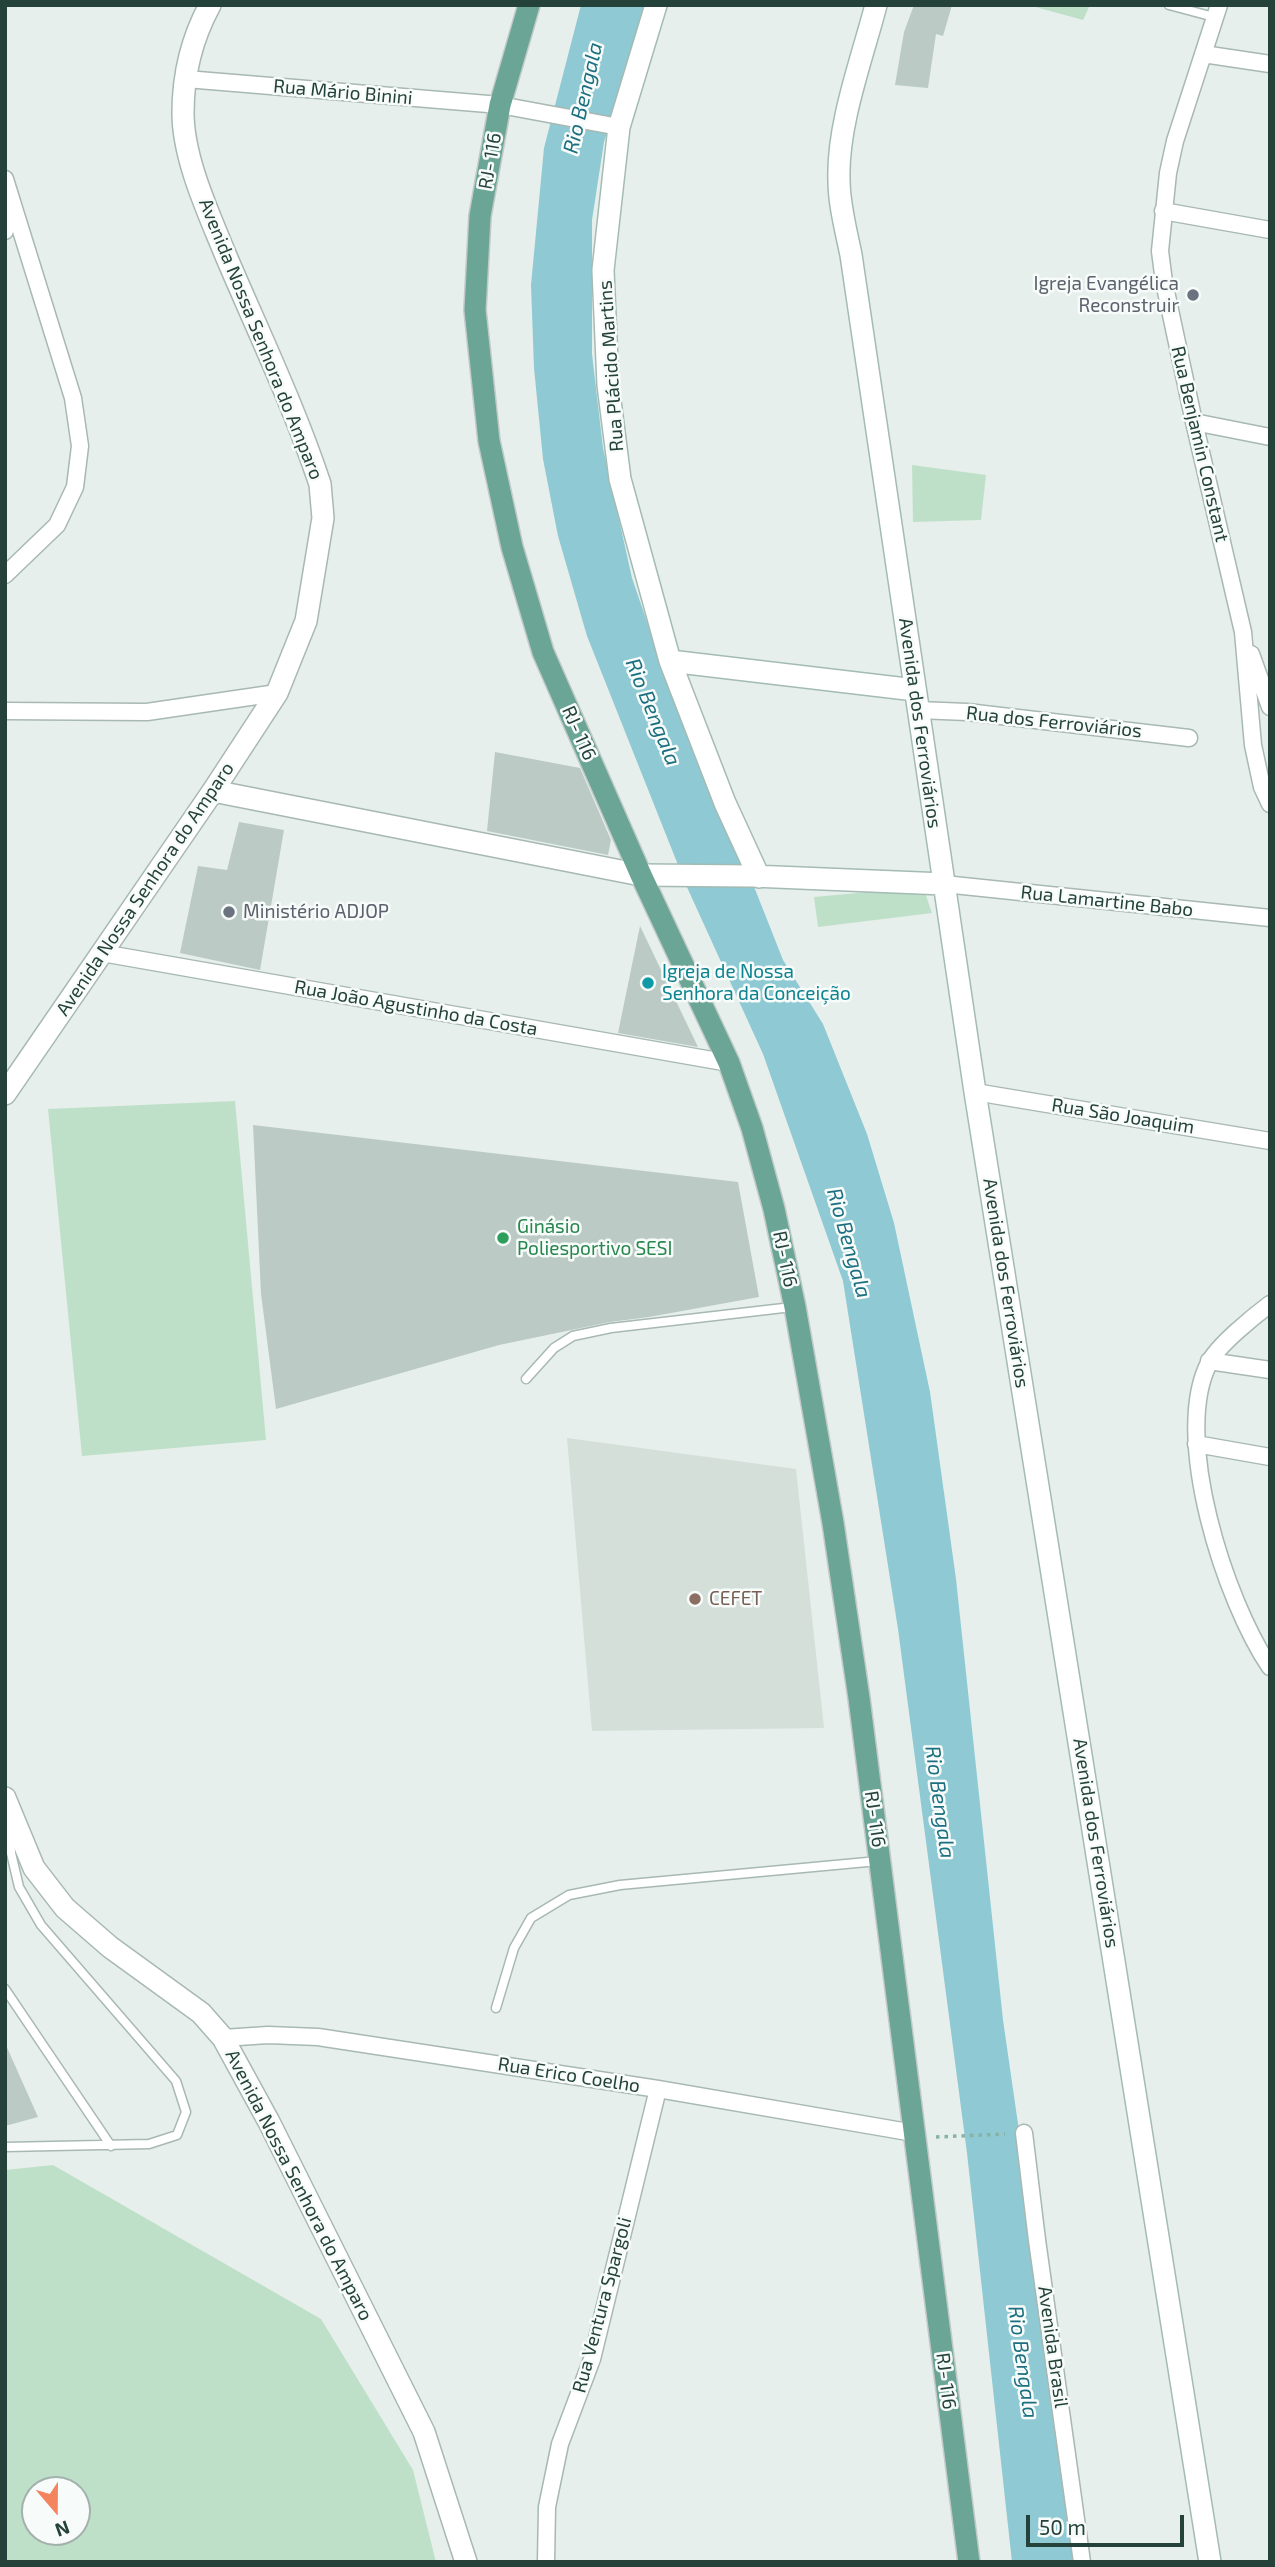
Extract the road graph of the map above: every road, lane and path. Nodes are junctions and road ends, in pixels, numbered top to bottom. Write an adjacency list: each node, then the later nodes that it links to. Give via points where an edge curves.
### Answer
1 (210, 5): 9 (main road, Avenida Nossa Senhora do Amparo, via 198,28)
2 (529, 5): 10 (main road, RJ- 116)
3 (656, 5): 11 (main road, Rua Plácido Martins)
4 (876, 5): 22 (main road, Avenida dos Ferroviários, via 843,130 838,180)
5 (1169, 5): 6 (lane)
6 (1217, 11): 7 (street, Rua Benjamin Constant)
7 (1203, 54): 8 (street); 13 (street, Rua Benjamin Constant, via 1175,141)
8 (1270, 64)
9 (186, 79): 10 (street, Rua Mário Binini); 21 (main road, Avenida Nossa Senhora do Amparo, via 183,115 189,152 208,211 312,462 323,501 306,621)
10 (500, 105): 11 (street, Rua Mário Binini); 28 (main road, RJ- 116, via 480,216 475,310 489,441 512,547 543,652)
11 (615, 126): 20 (main road, Rua Plácido Martins, via 603,270 608,385 620,479)
12 (8, 186): 15 (street); 18 (street, via 73,398 80,446 75,487 57,525)
13 (1163, 211): 14 (street); 16 (street, Rua Benjamin Constant, via 1160,251 1164,282)
14 (1270, 230)
15 (5, 232)
16 (1194, 422): 17 (street); 19 (street, Rua Benjamin Constant)
17 (1270, 437)
18 (5, 575)
19 (1243, 632): 23 (street); 27 (street, Rua Benjamin Constant, via 1254,745)
20 (670, 660): 22 (main road); 29 (main road, Rua Plácido Martins)
21 (277, 693): 24 (street, via 147,712); 26 (main road, Avenida Nossa Senhora do Amparo)
22 (917, 700): 25 (street, Rua dos Ferroviários, via 967,712); 30 (main road, Avenida dos Ferroviários)
23 (1270, 706)
24 (5, 711)
25 (1189, 738)
26 (213, 791): 28 (main road); 32 (main road, Avenida Nossa Senhora do Amparo)
27 (1270, 804)
28 (641, 875): 29 (main road); 33 (main road, RJ- 116)
29 (755, 876): 30 (main road)
30 (944, 884): 31 (street, Rua Lamartine Babo); 34 (main road, Avenida dos Ferroviários)
31 (1270, 918)
32 (102, 953): 33 (street, Rua João Agustinho da Costa); 35 (main road, Avenida Nossa Senhora do Amparo)
33 (729, 1063): 38 (main road, RJ- 116, via 752,1128)
34 (975, 1092): 36 (street, Rua São Joaquim); 62 (main road, Avenida dos Ferroviários)
35 (5, 1094)
36 (1270, 1141)
37 (1270, 1304): 39 (street)
38 (795, 1307): 41 (lane, via 573,1336 554,1348); 47 (main road, RJ- 116, via 834,1523)
39 (1209, 1361): 40 (street); 42 (street, via 1199,1394)
40 (1270, 1370)
41 (526, 1379)
42 (1196, 1444): 43 (street); 44 (street, via 1225,1576 1250,1636)
43 (1270, 1457)
44 (1268, 1664): 45 (street)
45 (1270, 1680)
46 (7, 1803): 50 (main road, Avenida Nossa Senhora do Amparo, via 34,1868 65,1908 110,1947 201,2012); 56 (lane, via 19,1887 41,1925 176,2081 186,2112 177,2135 149,2144)
47 (881, 1860): 49 (lane, via 620,1885 569,1895 531,1919 514,1948); 52 (main road, RJ- 116)
48 (5, 1989): 56 (lane)
49 (496, 2008)
50 (223, 2038): 51 (street, Rua Erico Coelho, via 318,2037); 58 (main road, Avenida Nossa Senhora do Amparo, via 424,2432)
51 (658, 2089): 52 (street, Rua Erico Coelho); 59 (street, Rua Ventura Spargoli, via 592,2359 560,2444 547,2507)
52 (914, 2133): 60 (main road, RJ- 116)
53 (1024, 2133): 61 (street, Avenida Brasil)
54 (1007, 2134): 55 (path)
55 (944, 2138)
56 (111, 2146): 57 (lane)
57 (5, 2147)
58 (466, 2562)
59 (546, 2562)
60 (969, 2562)
61 (1082, 2562)
62 (1210, 2562)

